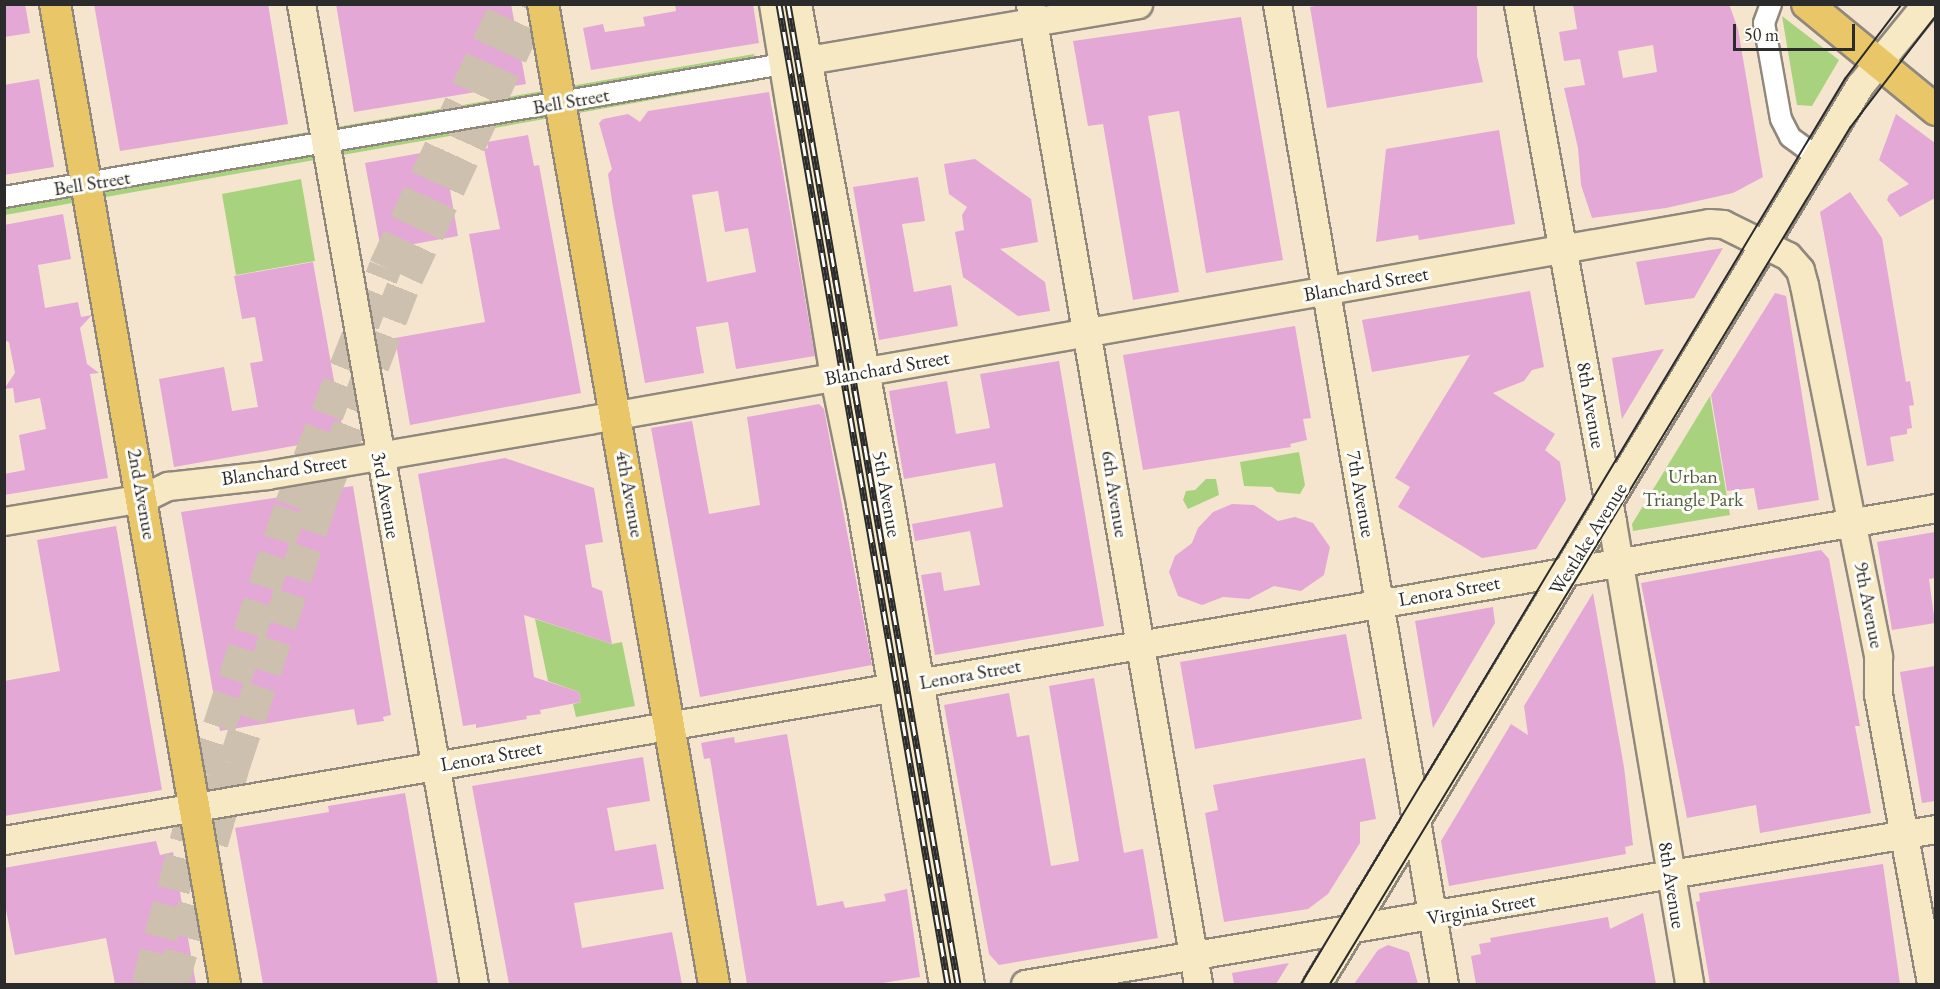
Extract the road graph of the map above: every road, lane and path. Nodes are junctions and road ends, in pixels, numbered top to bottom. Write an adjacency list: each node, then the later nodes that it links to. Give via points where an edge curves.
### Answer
1 (56, 4): 19 (main road, 2nd Avenue)
2 (301, 4): 17 (main road, 3rd Avenue)
3 (543, 4): 15 (main road, 4th Avenue)
4 (773, 4): 13 (main road, 5th Avenue)
5 (797, 4): 13 (main road, 5th Avenue)
6 (1138, 4): 12 (main road, Bell Street)
7 (1277, 4): 23 (main road, 7th Avenue)
8 (1518, 4): 22 (main road, 8th Avenue)
9 (1771, 4): 18 (street, via 1764,23 1780,119 1790,137)
10 (1807, 4): 14 (main road)
11 (1926, 4): 14 (main road, Westlake Avenue)
12 (1031, 13): 13 (main road, Bell Street); 24 (main road, 6th Avenue)
13 (795, 62): 15 (street, Bell Street); 25 (main road, 5th Avenue); 26 (main road, 5th Avenue)
14 (1878, 63): 16 (main road); 18 (main road, Westlake Avenue)
15 (561, 103): 17 (street, Bell Street); 27 (main road, 4th Avenue)
16 (1935, 110)
17 (326, 144): 19 (street, Bell Street); 28 (main road, 3rd Avenue)
18 (1818, 157): 21 (main road, Westlake Avenue)
19 (87, 183): 20 (street, Bell Street); 29 (main road, 2nd Avenue)
20 (4, 197)
21 (1766, 244): 22 (main road, Blanchard Street, via 1716,223); 30 (main road, Westlake Avenue); 32 (main road, 9th Avenue, via 1788,256 1800,270)
22 (1563, 251): 23 (main road, Blanchard Street); 30 (main road, 8th Avenue)
23 (1326, 291): 24 (main road, Blanchard Street); 36 (main road, 7th Avenue)
24 (1089, 334): 25 (main road, Blanchard Street); 37 (main road, 6th Avenue)
25 (865, 371): 26 (main road, Blanchard Street); 38 (main road, 5th Avenue)
26 (834, 377): 27 (main road, Blanchard Street); 38 (main road, 5th Avenue)
27 (616, 415): 28 (main road, Blanchard Street); 39 (main road, 4th Avenue)
28 (378, 455): 29 (main road, Blanchard Street, via 168,486); 40 (main road, 3rd Avenue)
29 (143, 498): 33 (main road, Blanchard Street); 41 (main road, 2nd Avenue)
30 (1609, 505): 34 (main road, 8th Avenue); 35 (main road, Westlake Avenue)
31 (1935, 507): 32 (main road, Lenora Street)
32 (1848, 520): 34 (main road, Lenora Street); 44 (main road, 9th Avenue, via 1856,539 1878,657 1878,694)
33 (4, 521)
34 (1619, 561): 35 (main road, Lenora Street); 46 (main road, 8th Avenue)
35 (1568, 570): 36 (main road, Lenora Street); 42 (main road, Westlake Avenue)
36 (1380, 603): 37 (main road, Lenora Street); 42 (main road, 7th Avenue)
37 (1140, 644): 38 (main road, Lenora Street); 49 (main road, 6th Avenue)
38 (905, 685): 39 (main road, Lenora Street); 53 (main road, 5th Avenue); 54 (main road, 5th Avenue)
39 (669, 726): 40 (main road, Lenora Street); 52 (main road, 4th Avenue)
40 (435, 766): 41 (main road, Lenora Street); 51 (main road, 3rd Avenue)
41 (195, 807): 45 (main road, Lenora Street); 50 (main road, 2nd Avenue)
42 (1416, 820): 47 (main road, 7th Avenue); 48 (main road, Westlake Avenue)
43 (1935, 829): 44 (main road, Virginia Street)
44 (1904, 834): 46 (main road, Virginia Street); 60 (main road, 9th Avenue)
45 (4, 840)
46 (1671, 877): 47 (main road, Virginia Street); 59 (main road, 8th Avenue)
47 (1433, 917): 48 (main road, Virginia Street); 58 (main road, 7th Avenue)
48 (1350, 930): 49 (main road, Virginia Street); 57 (main road, Westlake Avenue)
49 (1193, 954): 55 (main road, Virginia Street); 56 (main road, 6th Avenue)
50 (225, 984)
51 (474, 984)
52 (714, 984)
53 (943, 984)
54 (970, 984)
55 (1025, 984)
56 (1198, 984)
57 (1317, 984)
58 (1444, 984)
59 (1689, 984)
60 (1931, 984)

